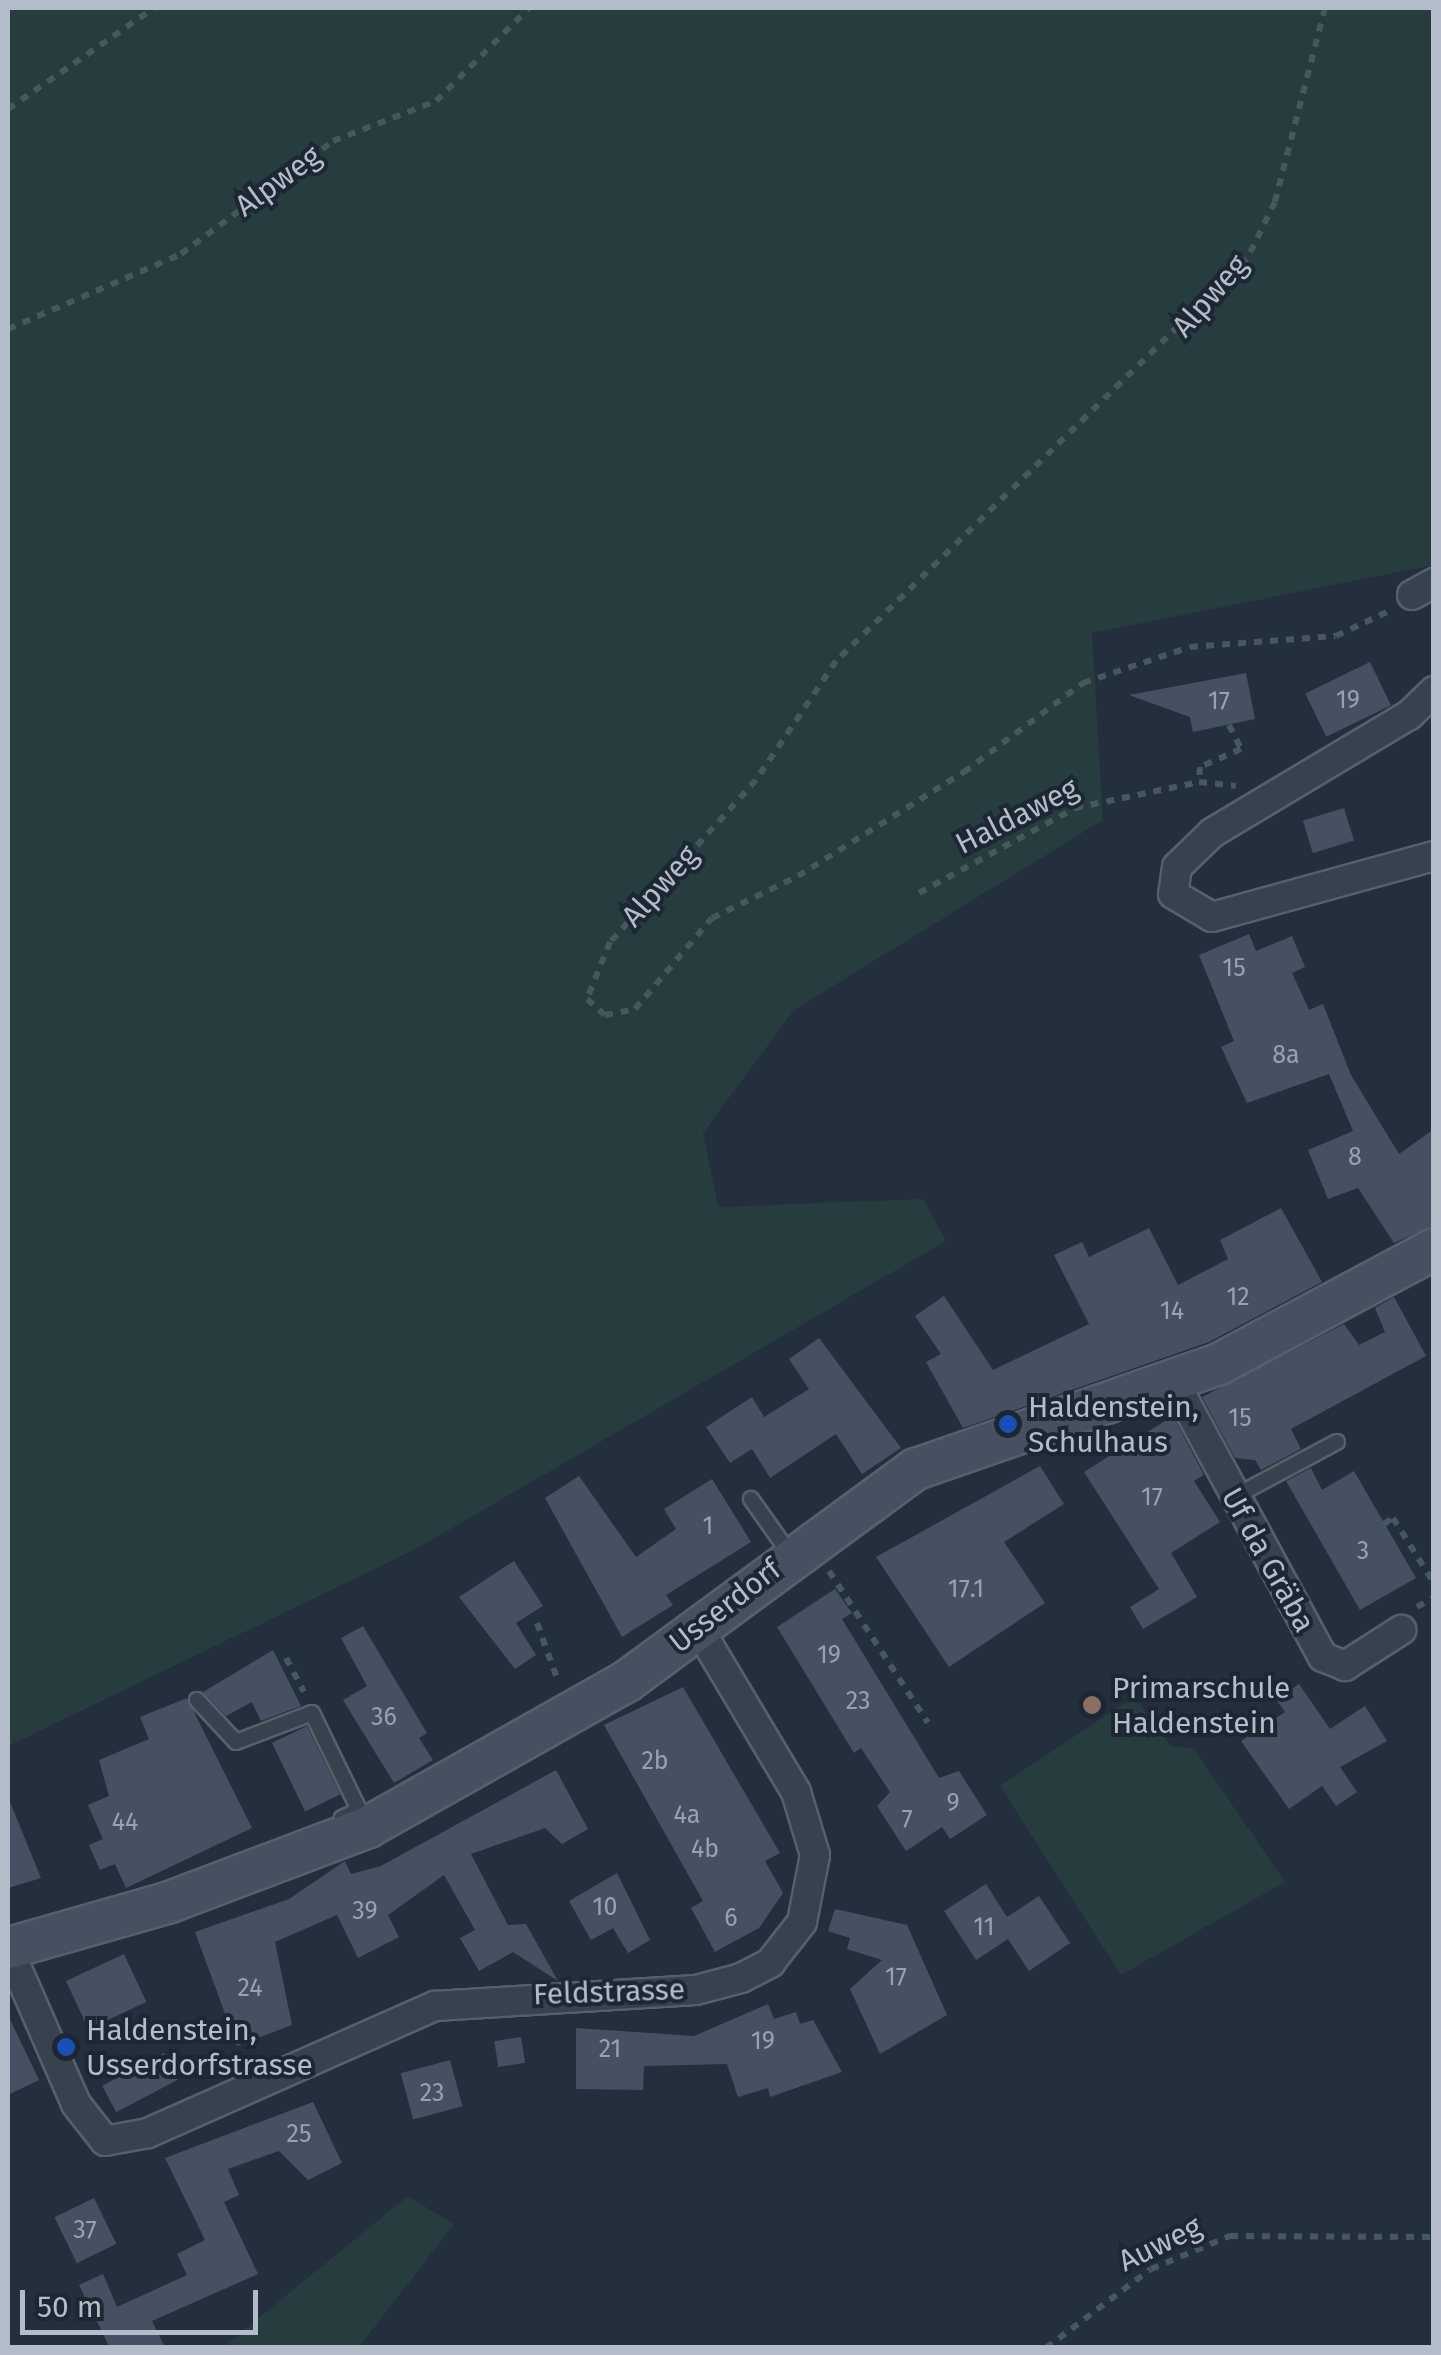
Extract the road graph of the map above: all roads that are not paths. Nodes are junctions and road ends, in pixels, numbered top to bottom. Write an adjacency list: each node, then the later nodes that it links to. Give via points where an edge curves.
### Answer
1 (1434, 691): 2 (street, via 1409,715 1212,833 1177,867 1173,894 1212,917)
2 (1434, 856)
3 (1434, 1248): 4 (street, Usserdorf)
4 (1173, 1380): 6 (street, Uf da Gräba); 8 (street, Usserdorf, via 960,1448 880,1490)
5 (1338, 1442): 6 (lane)
6 (1232, 1498): 10 (street, Uf da Gräba, via 1330,1664 1353,1663)
7 (750, 1499): 8 (lane)
8 (804, 1554): 9 (street, Usserdorf)
9 (699, 1629): 12 (street, Usserdorf, via 627,1681); 13 (street, Feldstrasse, via 796,1792 812,1836 816,1874 802,1922 770,1962 696,1990 435,2006 148,2133 97,2134 30,2010)
10 (1401, 1630)
11 (197, 1700): 12 (lane, via 236,1742 308,1710 358,1810 310,1833)
12 (309, 1852): 13 (street, Usserdorf)
13 (8, 1948)

